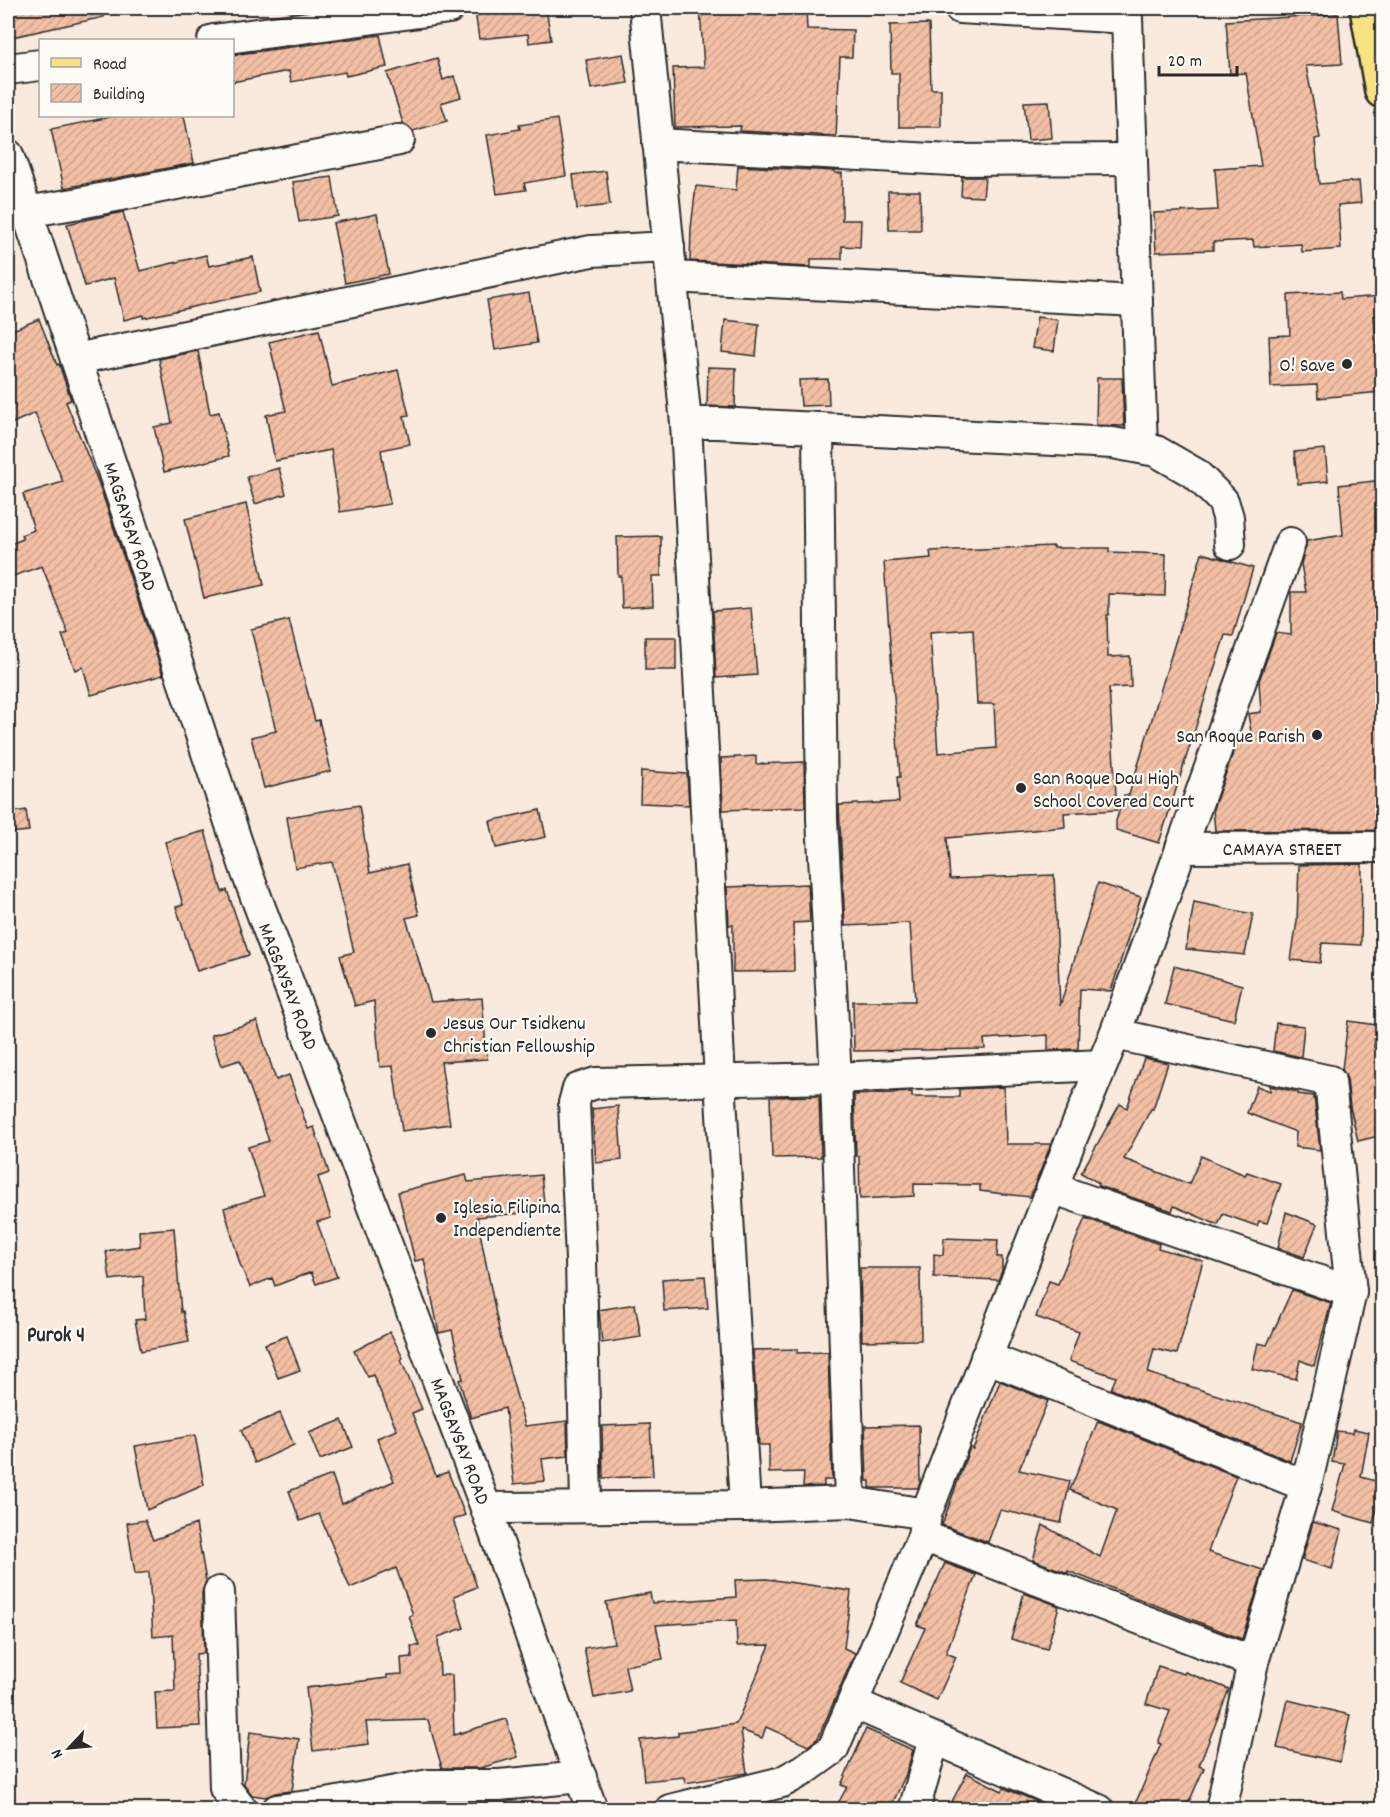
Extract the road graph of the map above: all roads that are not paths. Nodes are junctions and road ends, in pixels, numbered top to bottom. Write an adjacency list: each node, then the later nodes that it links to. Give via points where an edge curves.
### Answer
1 (449, 8): 5 (street)
2 (645, 8): 10 (street)
3 (960, 8): 12 (street, via 1127,18)
4 (1368, 8): 8 (main road)
5 (220, 39)
6 (39, 64): 7 (street)
7 (8, 69)
8 (1383, 91)
9 (399, 140): 13 (street)
10 (658, 144): 12 (street, via 951,160); 14 (street)
11 (8, 155): 13 (street, MAGSAYSAY ROAD)
12 (1132, 159): 16 (street)
13 (26, 212): 17 (street, MAGSAYSAY ROAD)
14 (669, 247): 15 (street); 17 (street, via 591,251)
15 (672, 277): 16 (street); 18 (street)
16 (1137, 301): 20 (street)
17 (76, 359): 35 (street, MAGSAYSAY ROAD, via 247,873)
18 (686, 423): 19 (street); 28 (street)
19 (818, 428): 20 (street); 27 (street, via 822,819)
20 (1142, 448): 22 (street, via 1156,451 1196,474 1223,501)
21 (1290, 543): 24 (street)
22 (1230, 544)
23 (1383, 847): 24 (street, CAMAYA STREET)
24 (1181, 848): 25 (street)
25 (1115, 1035): 26 (street); 30 (street, via 1329,1081)
26 (1102, 1065): 27 (street); 29 (street)
27 (836, 1078): 28 (street); 33 (street)
28 (720, 1080): 34 (street); 36 (street, via 596,1083 578,1089 574,1103)
29 (1052, 1188): 30 (street); 31 (street)
30 (1351, 1292): 32 (street)
31 (986, 1357): 32 (street); 37 (street)
32 (1306, 1486): 39 (street)
33 (850, 1502): 34 (street); 37 (street)
34 (745, 1506): 36 (street)
35 (486, 1508): 36 (street); 42 (street, MAGSAYSAY ROAD)
36 (585, 1508)
37 (925, 1525): 39 (street); 40 (street)
38 (219, 1592): 43 (street, via 225,1788)
39 (1254, 1662): 49 (street)
40 (853, 1703): 41 (street); 46 (street, via 832,1749 804,1770 782,1782)
41 (934, 1739): 47 (street); 48 (street)
42 (580, 1777): 44 (street, via 500,1785 429,1785); 45 (street, MAGSAYSAY ROAD)
43 (242, 1809)
44 (278, 1809)
45 (592, 1809)
46 (670, 1809)
47 (914, 1809)
48 (1099, 1809)
49 (1221, 1809)

